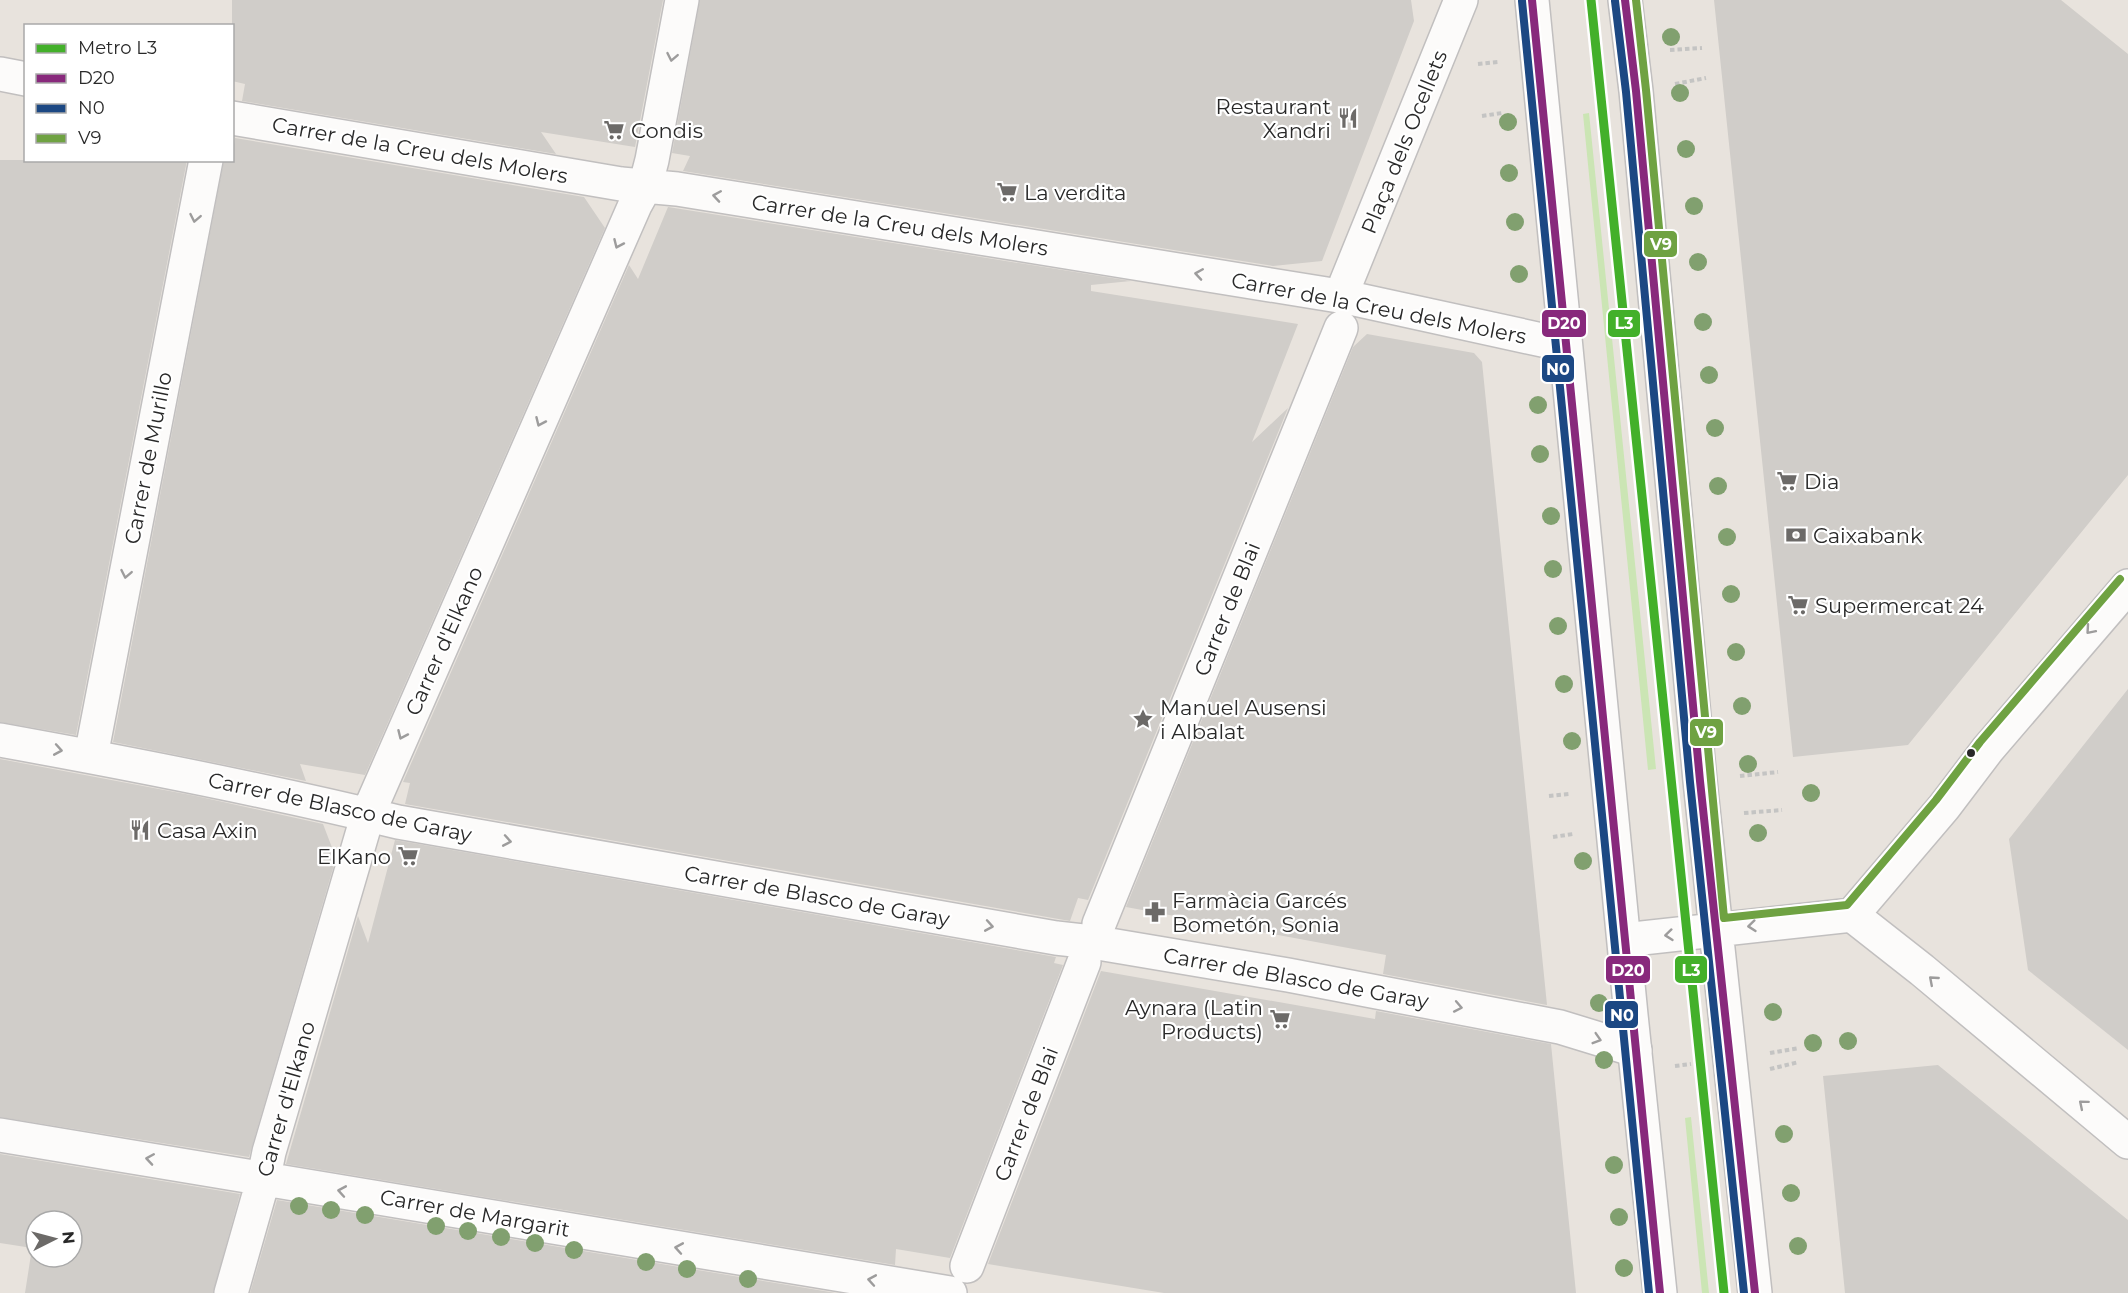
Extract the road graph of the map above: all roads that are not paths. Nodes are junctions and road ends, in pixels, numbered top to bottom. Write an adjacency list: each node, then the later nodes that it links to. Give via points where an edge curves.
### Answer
1 (682, 0): 9 (street, Carrer d'Elkano, one-way to 9)
2 (1461, 0): 10 (street, Plaça dels Ocellets)
3 (1532, 0): 12 (street)
4 (1625, 0): 19 (street)
5 (0, 74): 6 (street)
6 (24, 79)
7 (234, 118): 9 (street, Carrer de la Creu dels Molers)
8 (206, 162): 15 (street, Carrer de Murillo, one-way to 15)
9 (645, 187): 12 (street, Carrer de la Creu dels Molers, one-way to 9, via 1345,297); 16 (street, Carrer d'Elkano, one-way to 16)
10 (1346, 283)
11 (1341, 328): 18 (street, Carrer de Blai)
12 (1565, 345): 20 (street)
13 (2128, 586): 17 (street, one-way to 17)
14 (0, 740): 15 (street, Carrer de Blasco de Garay, one-way to 15)
15 (91, 756): 16 (street, Carrer de Blasco de Garay)
16 (368, 814): 22 (street, Carrer de Blasco de Garay, one-way to 22, via 1033,934 1288,975 1560,1027); 25 (street, Carrer d'Elkano)
17 (1852, 915): 19 (street, one-way to 19); 24 (street, one-way to 17)
18 (1099, 924)
19 (1715, 930): 20 (street, one-way to 20); 30 (street, via 1740,1068)
20 (1624, 940): 22 (street)
21 (1084, 962): 26 (street, Carrer de Blai)
22 (1636, 1060): 29 (street)
23 (0, 1135): 25 (street, Carrer de Margarit, one-way to 23)
24 (2128, 1142)
25 (264, 1177): 27 (street, Carrer d'Elkano); 28 (street, Carrer de Margarit, one-way to 25)
26 (967, 1266)
27 (231, 1293)
28 (950, 1293)
29 (1660, 1293)
30 (1755, 1293)

